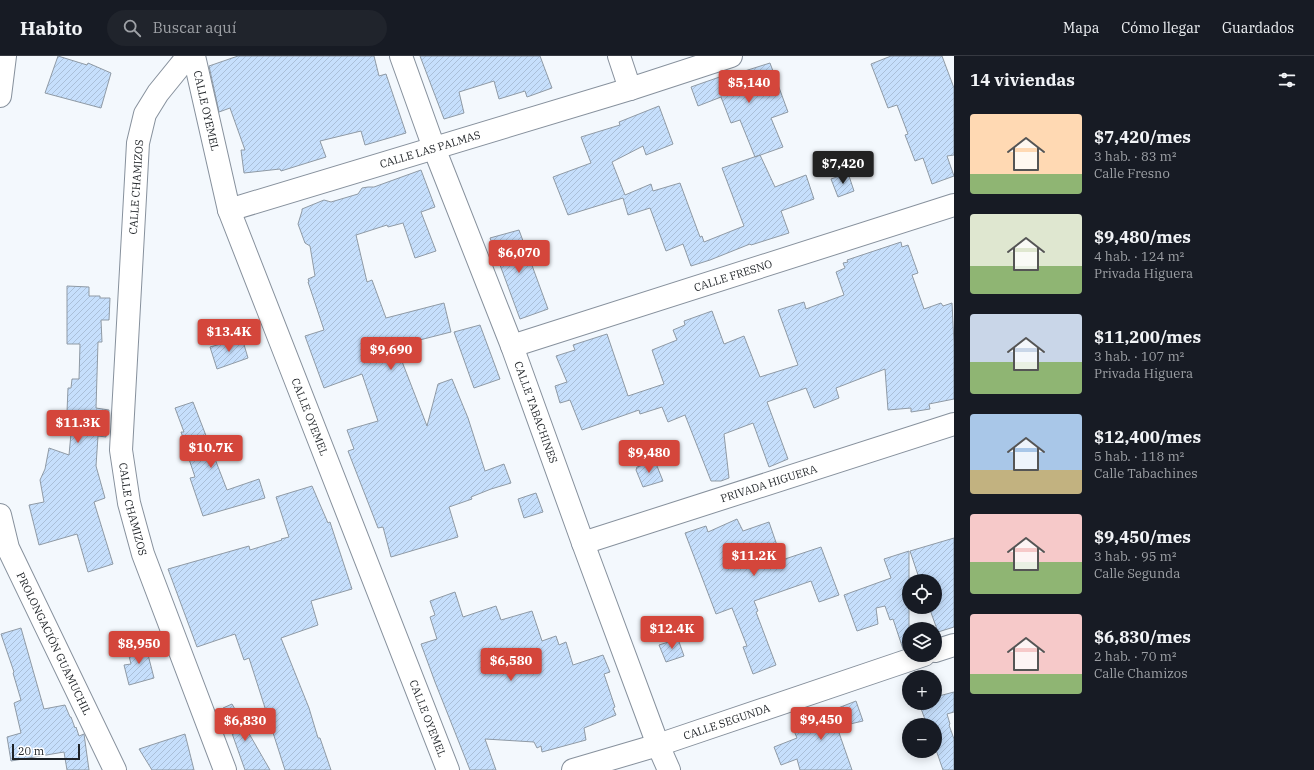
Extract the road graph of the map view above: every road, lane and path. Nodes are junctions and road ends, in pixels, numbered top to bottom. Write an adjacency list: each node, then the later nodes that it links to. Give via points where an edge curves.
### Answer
1 (5, 56): 8 (street)
2 (188, 56): 21 (street, CALLE CHAMIZOS, via 158,93 145,114 138,143 121,450 129,502 143,554)
3 (194, 56): 11 (street, CALLE OYEMEL)
4 (401, 56): 9 (street, CALLE TABACHINES)
5 (619, 56): 7 (street)
6 (731, 56): 7 (street, CALLE LAS PALMAS)
7 (630, 89): 9 (street, CALLE LAS PALMAS)
8 (0, 96)
9 (434, 148): 11 (street, CALLE LAS PALMAS); 12 (street, CALLE TABACHINES)
10 (954, 205): 12 (street, CALLE FRESNO)
11 (229, 210): 22 (street, CALLE OYEMEL)
12 (512, 346): 15 (street, CALLE TABACHINES)
13 (954, 424): 15 (street, PRIVADA HIGUERA)
14 (0, 515): 20 (street, PROLONGACIÓN GUAMUCHIL, via 8,548)
15 (583, 543): 19 (street, CALLE TABACHINES)
16 (954, 645): 17 (street)
17 (942, 649)
18 (903, 662): 19 (street, CALLE SEGUNDA)
19 (658, 745): 23 (street, CALLE SEGUNDA); 24 (street, CALLE TABACHINES)
20 (115, 770)
21 (225, 770)
22 (448, 770)
23 (573, 770)
24 (669, 770)

